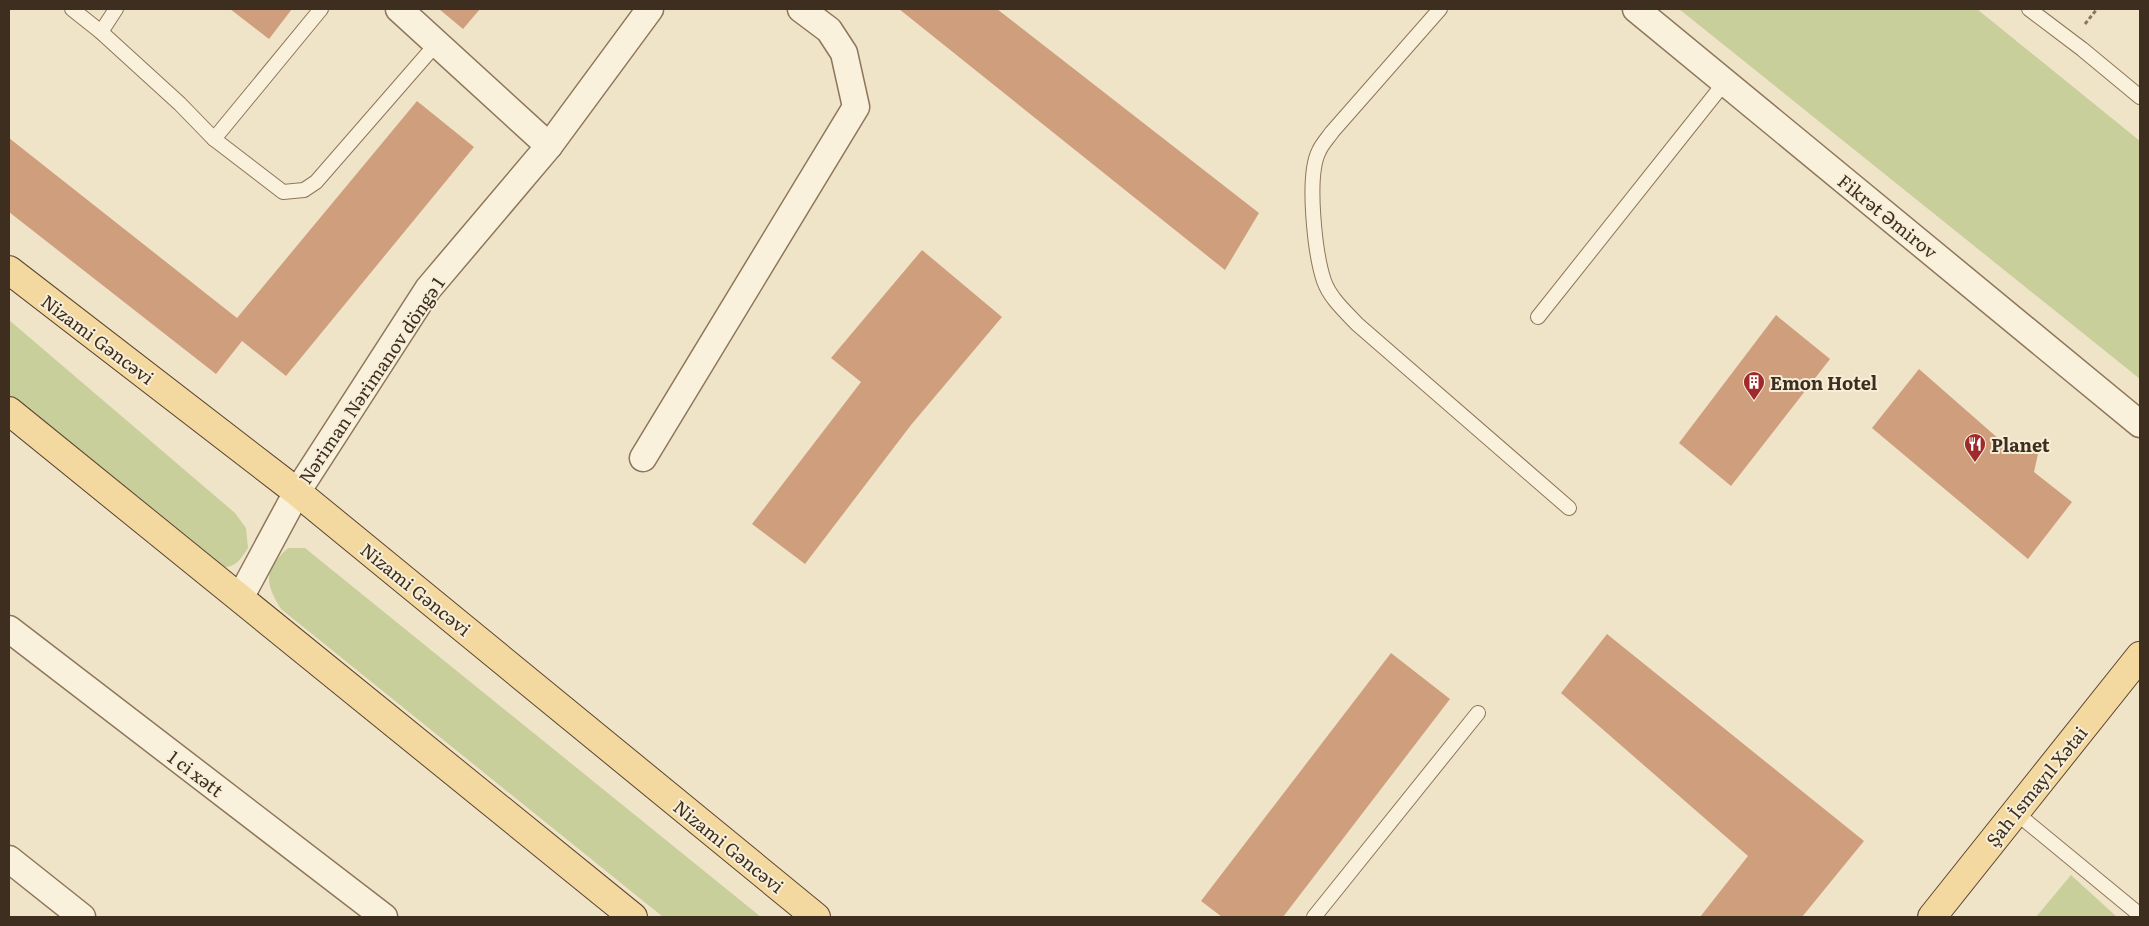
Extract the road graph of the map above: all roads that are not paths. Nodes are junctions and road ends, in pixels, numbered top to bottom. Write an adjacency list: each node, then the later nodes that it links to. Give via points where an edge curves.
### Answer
1 (72, 9): 10 (lane)
2 (116, 9): 10 (lane)
3 (321, 9): 14 (lane)
4 (399, 9): 11 (street)
5 (650, 9): 15 (street, Nəriman Nərimanov döngə 1)
6 (801, 9): 20 (street, via 829,30 844,53 856,107)
7 (1440, 9): 22 (lane, via 1318,152 1312,203 1315,240 1324,281 1332,296 1357,324)
8 (1636, 9): 12 (street, Fikrət Əmirov)
9 (2029, 9): 13 (lane)
10 (101, 32): 14 (lane)
11 (437, 43): 14 (lane, via 316,182 304,190 283,192); 15 (street)
12 (1725, 82): 17 (lane); 19 (street, Fikrət Əmirov)
13 (2140, 97)
14 (214, 139)
15 (549, 146): 21 (street, Nəriman Nərimanov döngə 1, via 428,290)
16 (9, 270): 21 (main road, Nizami Gəncəvi)
17 (1538, 317)
18 (9, 410): 23 (main road)
19 (2140, 424)
20 (642, 458)
21 (297, 492): 23 (street, Nəriman Nərimanov döngə 1); 33 (main road, Nizami Gəncəvi)
22 (1570, 508)
23 (240, 598): 32 (main road)
24 (9, 629): 31 (street, 1 ci xətt)
25 (2140, 656): 27 (main road, Şah İsmayıl Xətai)
26 (1478, 713): 34 (lane)
27 (2015, 812): 29 (lane); 35 (main road, Şah İsmayıl Xətai)
28 (9, 859): 30 (street)
29 (2140, 915)
30 (82, 917)
31 (384, 917)
32 (633, 917)
33 (816, 917)
34 (1314, 917)
35 (1932, 917)

